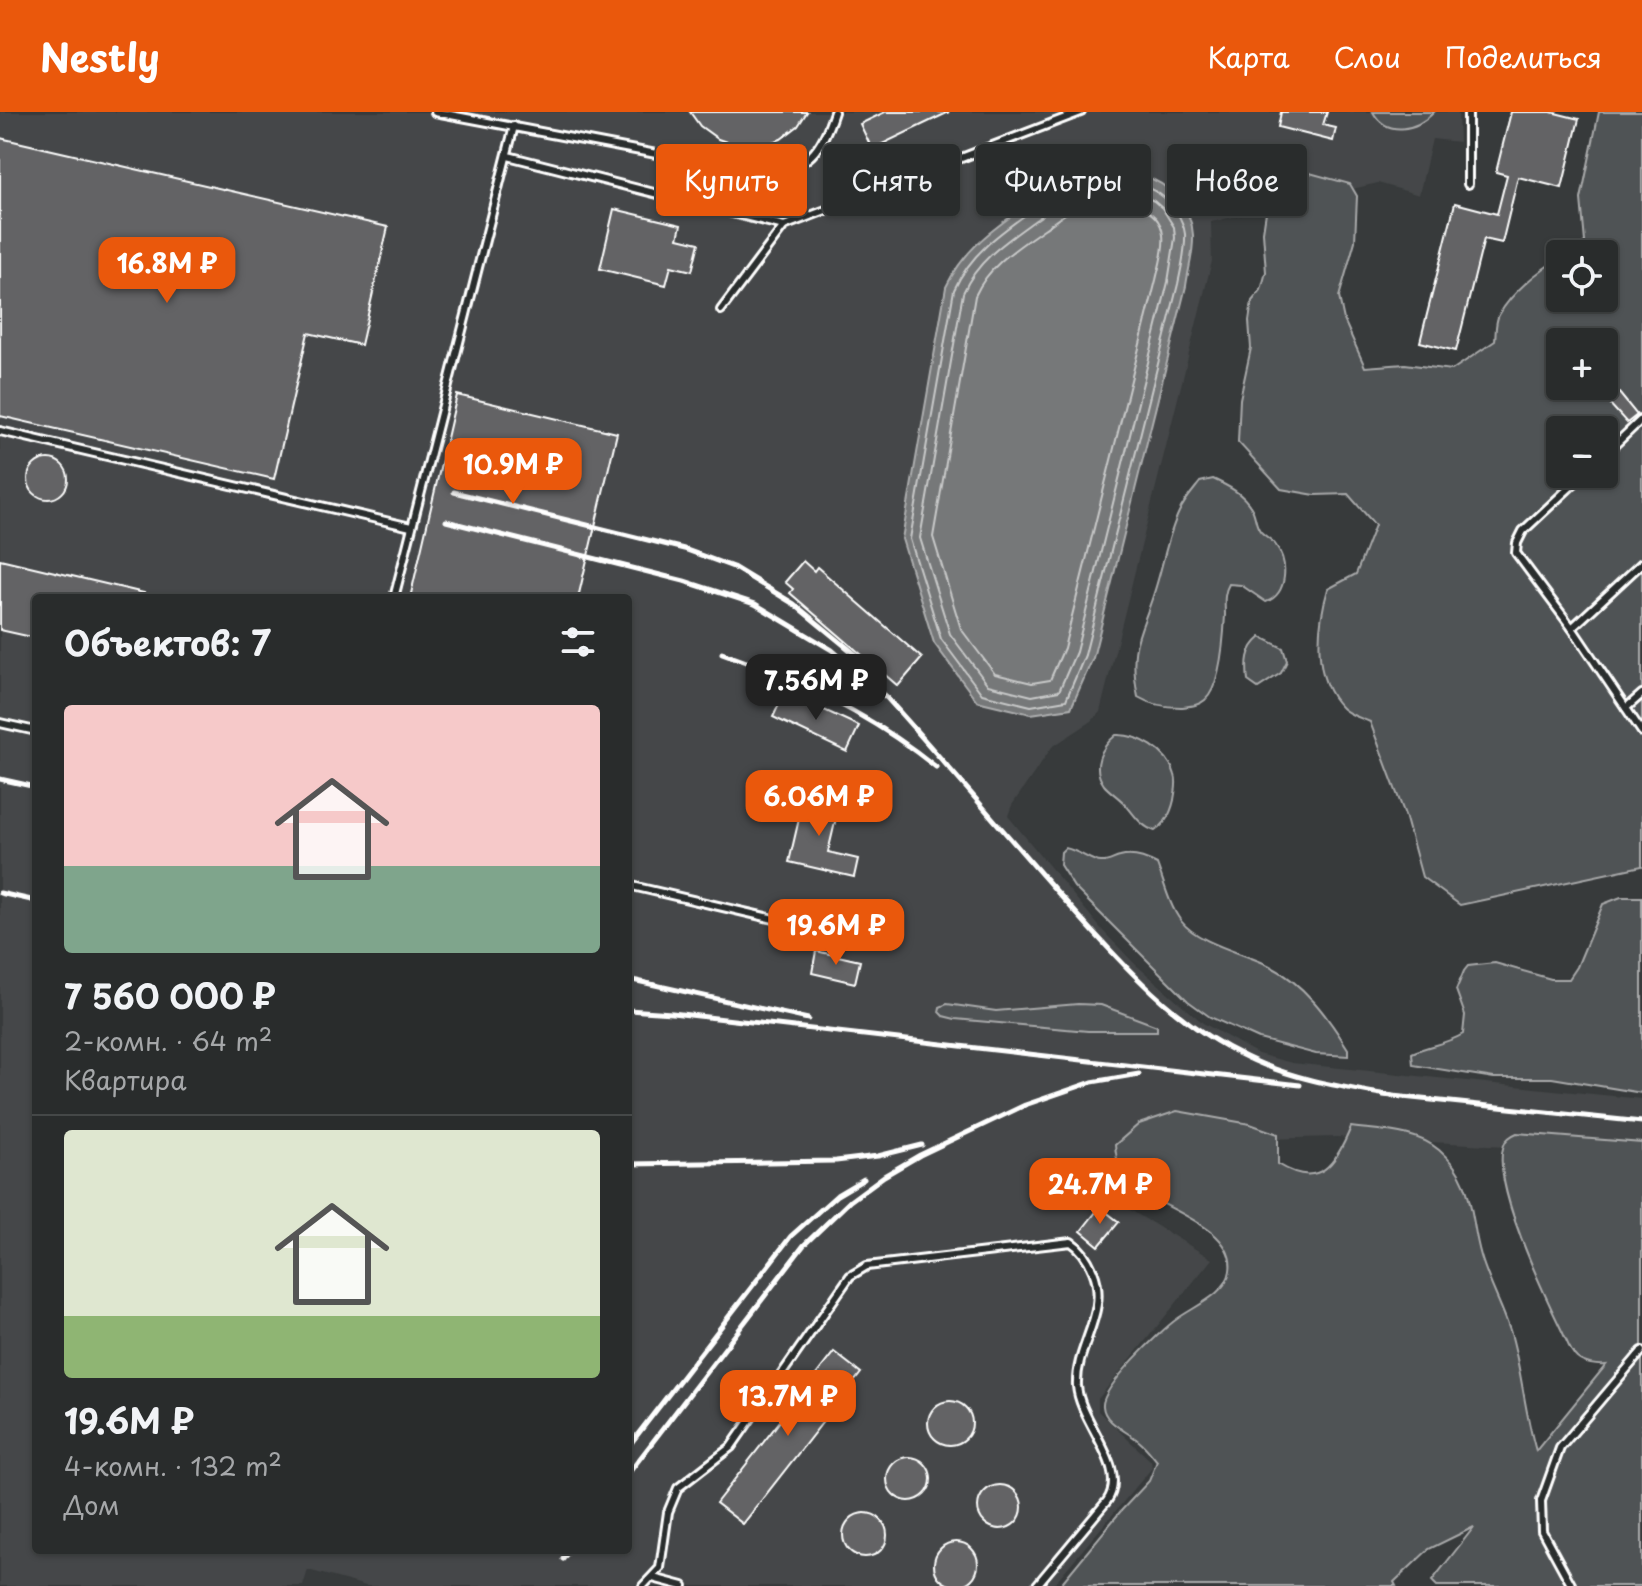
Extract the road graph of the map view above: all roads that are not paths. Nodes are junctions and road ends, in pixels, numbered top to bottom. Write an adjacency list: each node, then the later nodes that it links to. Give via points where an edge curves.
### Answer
1 (435, 112): 5 (lane)
2 (834, 112): 5 (lane, via 812,156 802,165 767,175)
3 (1081, 112): 8 (lane)
4 (1468, 112): 7 (lane)
5 (514, 126): 6 (lane)
6 (508, 156): 8 (lane); 14 (lane)
7 (1468, 184)
8 (784, 226): 9 (lane)
9 (721, 310)
10 (1642, 419): 12 (lane)
11 (0, 431): 14 (lane)
12 (1618, 442)
13 (1569, 488): 17 (lane, via 1523,531 1516,553)
14 (411, 527): 16 (lane)
15 (1642, 563): 17 (lane)
16 (395, 594)
17 (1572, 628): 19 (lane)
18 (1642, 694): 19 (lane)
19 (1626, 708): 22 (lane)
20 (0, 723): 21 (lane)
21 (32, 730)
22 (1642, 732)
23 (632, 886): 24 (lane)
24 (843, 935)
25 (1642, 1351): 30 (lane, via 1560,1448 1541,1501 1542,1531)
26 (653, 1578): 27 (lane); 28 (lane); 29 (lane, via 660,1568 668,1512 678,1488 731,1447 850,1276 867,1266 1071,1242 1088,1261 1098,1290 1077,1390 1110,1462 1114,1484 1107,1501)
27 (643, 1586)
28 (683, 1586)
29 (1036, 1586)
30 (1572, 1586)

